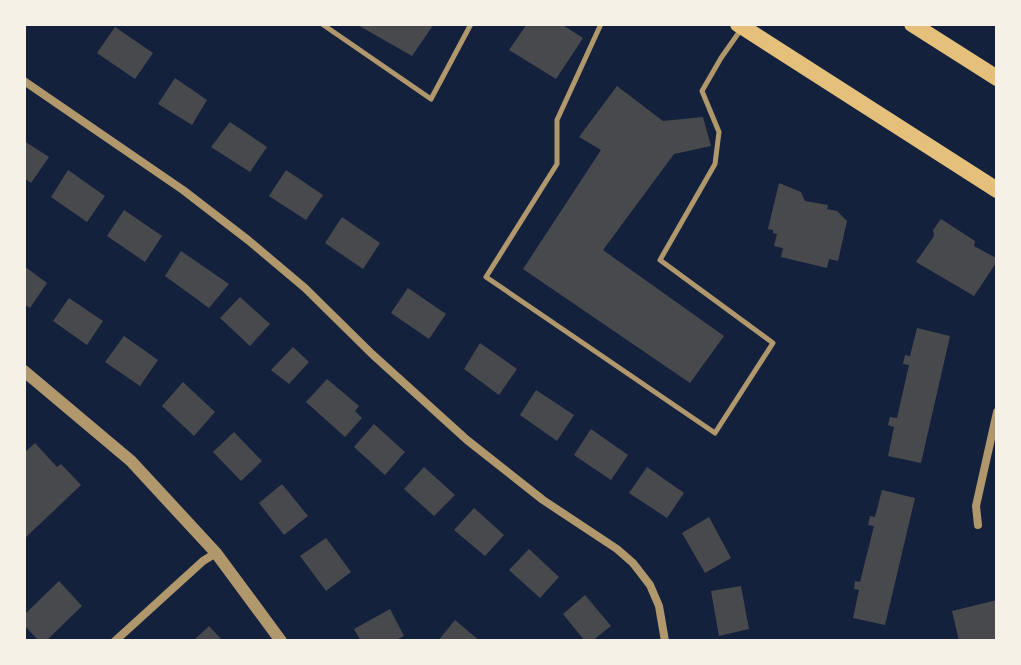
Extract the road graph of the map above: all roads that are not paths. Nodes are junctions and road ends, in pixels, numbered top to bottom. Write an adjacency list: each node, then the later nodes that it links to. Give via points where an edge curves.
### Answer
1 (322, 24): 2 (lane, via 431,99)
2 (471, 24)
3 (601, 24): 5 (lane, via 557,120 557,164 486,277 715,433 773,343 660,260 715,164 719,132 702,91)
4 (912, 24): 6 (main road)
5 (740, 25): 9 (main road)
6 (935, 31): 7 (main road)
7 (997, 78)
8 (24, 81): 16 (street, via 248,240 467,440 617,549 650,585)
9 (997, 190)
10 (24, 371): 13 (street, via 131,461)
11 (997, 412): 12 (street, via 976,506)
12 (978, 525)
13 (216, 553): 14 (street); 15 (street)
14 (115, 641)
15 (281, 641)
16 (665, 641)

